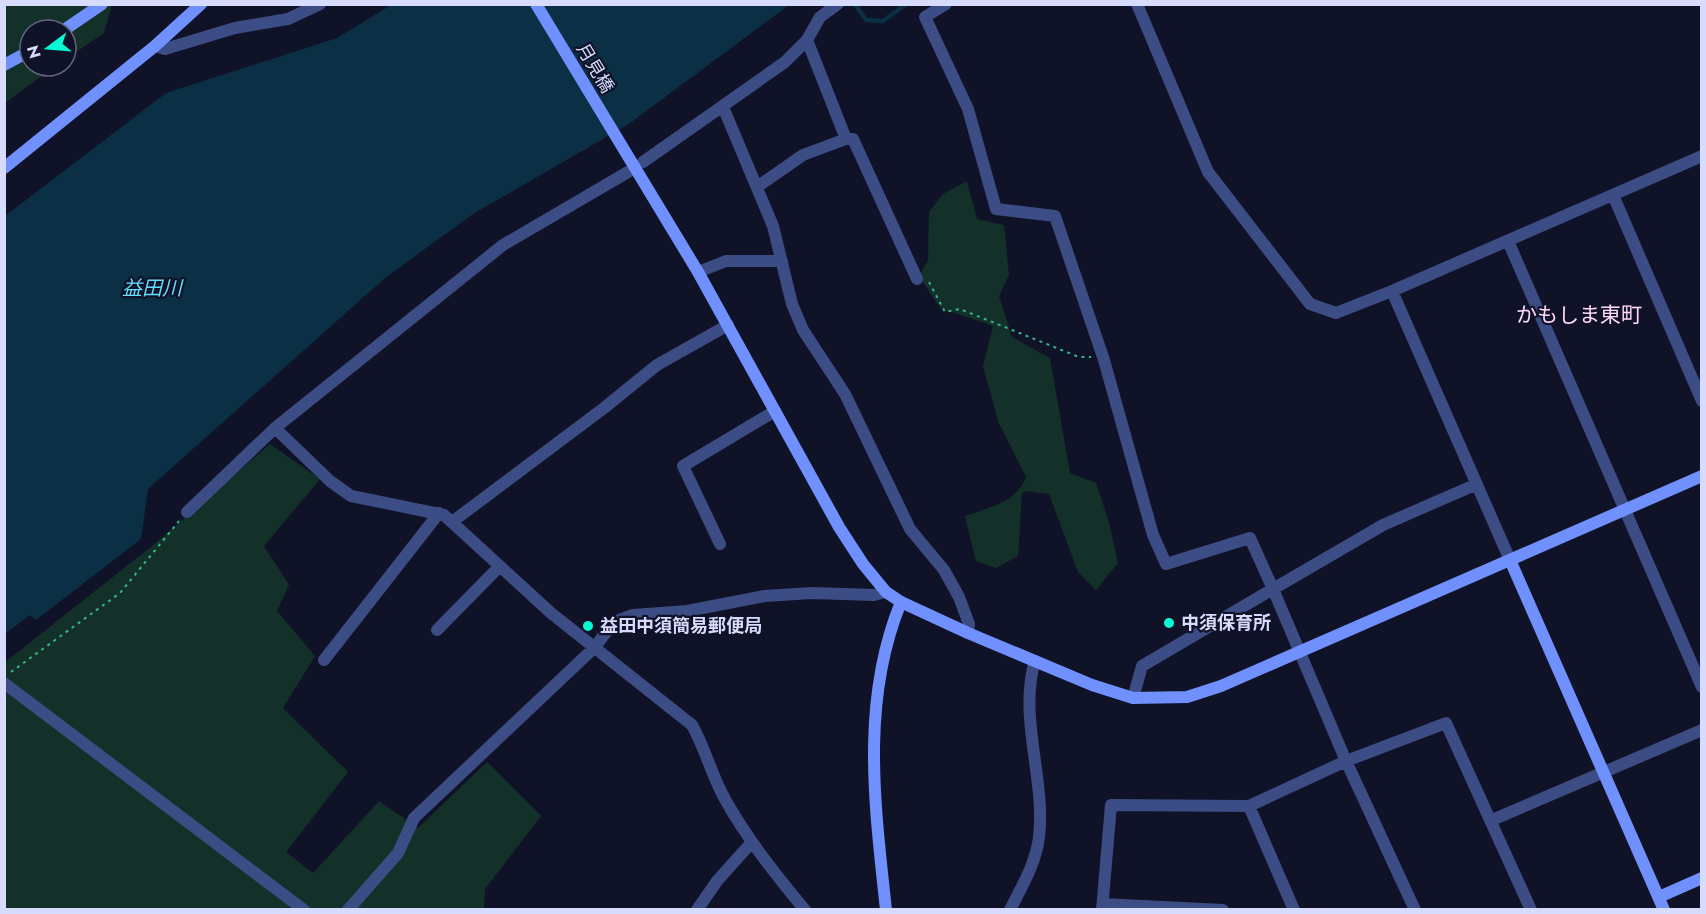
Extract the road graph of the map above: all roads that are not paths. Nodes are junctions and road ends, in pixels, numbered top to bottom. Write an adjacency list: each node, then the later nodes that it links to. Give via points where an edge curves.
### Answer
1 (102, 4): 8 (street)
2 (201, 4): 10 (street)
3 (320, 4): 10 (street, via 288,18 235,28 165,49)
4 (536, 4): 23 (street, 月見橋)
5 (838, 4): 9 (street, via 820,17)
6 (946, 4): 39 (street, via 925,17 968,109 996,209 1055,216 1102,356 1153,536 1166,564 1250,538)
7 (1137, 4): 25 (street, via 1208,172 1310,304 1336,313)
8 (78, 20)
9 (807, 40): 13 (street, via 785,62); 14 (street)
10 (155, 46): 17 (street)
11 (18, 57): 12 (street)
12 (4, 65)
13 (723, 107): 16 (street); 19 (street)
14 (846, 140): 19 (street, via 802,155); 24 (street, via 853,139)
15 (1701, 156): 20 (street)
16 (643, 162)
17 (4, 168)
18 (628, 172): 29 (street, via 502,245)
19 (757, 187): 22 (street)
20 (1613, 195): 21 (street); 27 (street)
21 (1508, 241): 25 (street); 32 (street)
22 (782, 261): 23 (street, via 726,261); 43 (street, via 803,330 845,394 910,529 944,570 959,597 969,624)
23 (698, 272): 26 (street, 月見橋)
24 (917, 279)
25 (1392, 291): 31 (street)
26 (728, 325): 28 (street, 月見橋); 35 (street, via 657,365)
27 (1701, 401)
28 (775, 411): 36 (street, via 683,466); 40 (street, 月見橋, via 839,527)
29 (275, 428): 33 (street); 34 (street, via 351,496)
30 (1701, 476): 32 (street)
31 (1476, 484): 37 (street); 39 (street, via 1383,525)
32 (1624, 510): 37 (street); 49 (street)
33 (187, 512)
34 (439, 513): 35 (street); 46 (street)
35 (452, 522): 38 (street)
36 (720, 544)
37 (1510, 560): 45 (street); 53 (street)
38 (499, 567): 42 (street); 44 (street)
39 (1273, 589): 45 (street); 50 (street, via 1142,666)
40 (886, 592): 41 (street, 月見橋); 44 (street, via 765,596 687,611 633,615 614,622)
41 (901, 602): 43 (street, 月見橋); 64 (street, via 880,677 873,727 872,778)
42 (437, 630)
43 (968, 633): 47 (street, 月見橋)
44 (594, 648): 56 (street, via 692,725 724,799); 61 (street, via 414,818 398,853)
45 (1300, 652): 50 (street, via 1187,697); 52 (street)
46 (324, 660)
47 (1035, 661): 50 (street, 月見橋); 65 (street, via 1030,694 1039,838 1029,873)
48 (4, 683): 60 (street)
49 (1701, 687)
50 (1133, 698)
51 (1701, 730): 53 (street)
52 (1346, 761): 54 (street); 55 (street, via 1446,723); 69 (street)
53 (1604, 772): 55 (street); 58 (street)
54 (1249, 806): 59 (street, via 1111,805); 68 (street)
55 (1492, 820): 70 (street)
56 (752, 842): 62 (street); 63 (street)
57 (1701, 878): 58 (street)
58 (1659, 897): 71 (street)
59 (1102, 907): 66 (street)
60 (304, 909)
61 (348, 909)
62 (697, 909)
63 (805, 909)
64 (886, 909)
65 (1010, 909)
66 (1208, 909): 67 (street)
67 (1223, 909)
68 (1294, 909)
69 (1414, 909)
70 (1531, 909)
71 (1664, 909)

